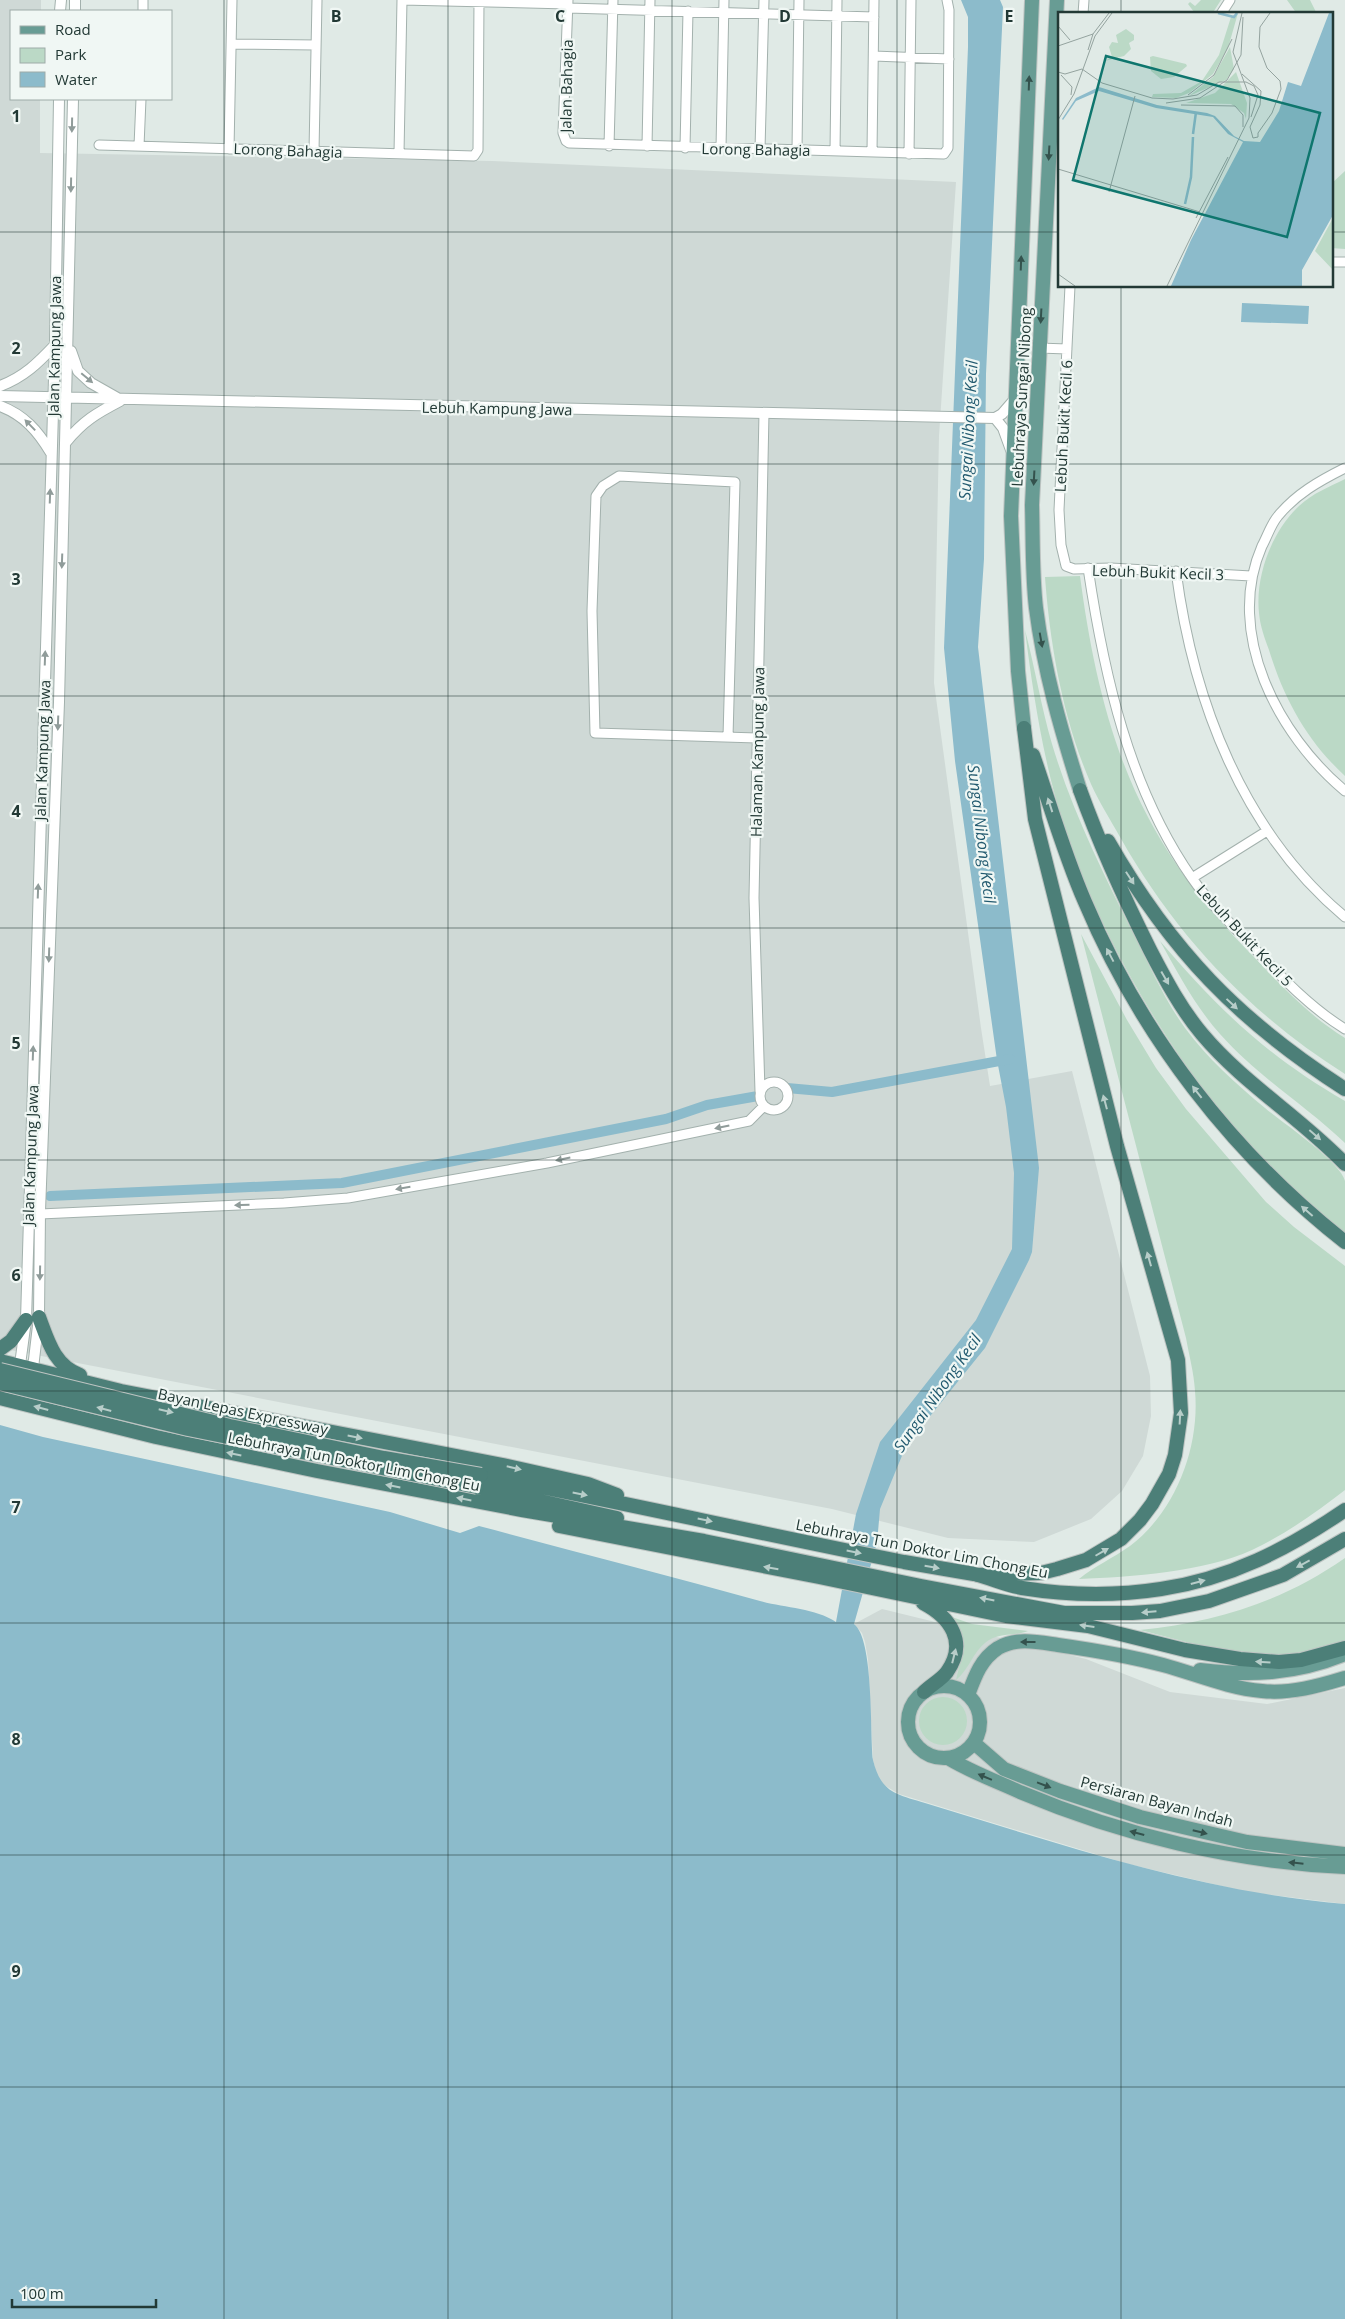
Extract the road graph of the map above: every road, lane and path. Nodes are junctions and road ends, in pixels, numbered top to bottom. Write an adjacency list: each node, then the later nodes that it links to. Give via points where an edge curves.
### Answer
1 (232, 0): 25 (street)
2 (317, 0): 26 (street)
3 (650, 0): 17 (street)
4 (724, 0): 19 (street)
5 (764, 0): 21 (street)
6 (799, 0): 22 (street)
7 (837, 0): 23 (street)
8 (874, 0): 24 (street)
9 (911, 0): 28 (street)
10 (948, 0): 29 (street)
11 (1230, 0): 20 (street)
12 (479, 1): 15 (street); 47 (street, via 402,0); 47 (street, Lorong Bahagia, via 477,154)
13 (1032, 1): 60 (main road, Lebuhraya Sungai Nibong, one-way to 13)
14 (1058, 1): 33 (main road, Lebuhraya Sungai Nibong)
15 (568, 4): 16 (street); 34 (street, Jalan Bahagia)
16 (613, 5): 17 (street); 37 (street)
17 (650, 10): 18 (street); 38 (street)
18 (688, 11): 19 (street); 40 (street)
19 (724, 12): 21 (street); 41 (street)
20 (1222, 12)
21 (764, 14): 22 (street); 42 (street)
22 (799, 14): 23 (street); 43 (street)
23 (837, 16): 24 (street); 45 (street)
24 (874, 17): 27 (street)
25 (232, 44): 26 (street); 39 (street)
26 (316, 45): 44 (street)
27 (874, 56): 28 (street); 46 (street)
28 (910, 58): 29 (street); 48 (street)
29 (949, 59): 48 (street, Lorong Bahagia, via 947,152)
30 (59, 100): 53 (street, Jalan Kampung Jawa)
31 (73, 100): 52 (street, Jalan Kampung Jawa, one-way to 52)
32 (141, 100): 36 (street)
33 (1054, 131): 54 (main road, Lebuhraya Sungai Nibong, one-way to 54)
34 (566, 141): 37 (street, Lorong Bahagia, via 573,145)
35 (99, 145): 36 (street, Lorong Bahagia)
36 (140, 146): 39 (street, Lorong Bahagia)
37 (609, 146): 38 (street, Lorong Bahagia)
38 (647, 146): 40 (street, Lorong Bahagia)
39 (229, 148): 44 (street, Lorong Bahagia)
40 (685, 148): 41 (street, Lorong Bahagia)
41 (721, 148): 42 (street, Lorong Bahagia)
42 (760, 149): 43 (street, Lorong Bahagia)
43 (797, 150): 45 (street, Lorong Bahagia)
44 (314, 151): 47 (street, Lorong Bahagia)
45 (835, 151): 46 (street, Lorong Bahagia)
46 (872, 152): 48 (street, Lorong Bahagia)
47 (399, 153)
48 (909, 154)
49 (1332, 262): 50 (street)
50 (1345, 262)
51 (1070, 288): 55 (street, Lebuh Bukit Kecil 6)
52 (68, 343): 59 (street, Jalan Kampung Jawa); 61 (street, one-way to 61, via 78,371)
53 (55, 345): 56 (street, via 31,370); 58 (street, Jalan Kampung Jawa)
54 (1039, 348): 55 (street); 76 (main road, Lebuhraya Sungai Nibong, one-way to 76, via 1032,505 1036,608 1055,710)
55 (1067, 349): 69 (street, Lebuh Bukit Kecil 6, via 1059,510)
56 (0, 386)
57 (0, 396): 58 (street, Lebuh Kampung Jawa)
58 (53, 398): 59 (street, Lebuh Kampung Jawa); 66 (street, Jalan Kampung Jawa)
59 (67, 399): 61 (street, Lebuh Kampung Jawa); 65 (street, Jalan Kampung Jawa)
60 (1015, 399): 64 (street, via 1009,408); 67 (main road, Lebuhraya Sungai Nibong)
61 (121, 400): 63 (street, Lebuh Kampung Jawa); 65 (street, via 93,415)
62 (0, 406): 66 (street, one-way to 62, via 28,422)
63 (764, 413): 64 (street, Lebuh Kampung Jawa); 75 (street, Halaman Kampung Jawa)
64 (992, 418): 67 (street, via 1008,437)
65 (66, 442): 86 (street, Jalan Kampung Jawa, one-way to 86)
66 (51, 453): 88 (street, Jalan Kampung Jawa, one-way to 66)
67 (1013, 455): 73 (main road, Lebuhraya Sungai Nibong, via 1012,557)
68 (1345, 468): 72 (street, via 1317,482 1276,518)
69 (1066, 566): 70 (street, Lebuh Bukit Kecil 3)
70 (1088, 568): 71 (street, Lebuh Bukit Kecil 3); 79 (street, Lebuh Bukit Kecil 5, via 1103,662 1120,724 1146,793)
71 (1176, 572): 72 (street, Lebuh Bukit Kecil 3); 78 (street, via 1189,643 1207,707 1238,783)
72 (1251, 576): 77 (street, via 1248,610 1261,672 1296,739)
73 (1024, 728): 87 (highway, one-way to 73, via 1306,1212 1223,1126 1171,1058 1141,1012 1085,903); 105 (highway, one-way to 73, via 1041,1573 1086,1560 1121,1539 1140,1520 1162,1488 1175,1455 1181,1413 1178,1360 1104,1099 1035,818)
74 (728, 736): 74 (street, via 735,482 619,476 603,486 596,496 592,602 594,733); 75 (street)
75 (757, 738): 83 (street, Halaman Kampung Jawa, via 754,898)
76 (1080, 790): 82 (highway, one-way to 82, via 1128,877 1184,954 1228,1000 1266,1033); 85 (highway, one-way to 85, via 1097,837 1137,923 1191,1019 1234,1067)
77 (1345, 792)
78 (1267, 831): 79 (street); 80 (street, via 1298,869)
79 (1192, 878): 81 (street, Lebuh Bukit Kecil 5, via 1285,980)
80 (1345, 917)
81 (1345, 1029)
82 (1345, 1089)
83 (760, 1090): 84 (street); 84 (street, via 774,1082 784,1087 788,1094 787,1102 781,1108 772,1110)
84 (764, 1106): 86 (street, one-way to 86, via 749,1121 547,1163 348,1198)
85 (1345, 1164)
86 (40, 1214): 88 (street, Jalan Kampung Jawa, one-way to 88)
87 (1345, 1242)
88 (32, 1319): 89 (highway); 91 (street, Jalan Kampung Jawa); 96 (highway, via 59,1363 72,1372)
89 (0, 1349)
90 (0, 1361): 91 (highway, Lebuhraya Tun Doktor Lim Chong Eu)
91 (27, 1366): 94 (highway, via 22,1383); 96 (highway, Lebuhraya Tun Doktor Lim Chong Eu)
92 (0, 1370): 98 (highway, Bayan Lepas Expressway, one-way to 98, bridge, via 230,1426)
93 (0, 1383): 98 (highway, Bayan Lepas Expressway, one-way to 93, bridge, via 179,1428)
94 (16, 1385): 95 (highway); 97 (street)
95 (0, 1388)
96 (121, 1390): 100 (highway, Lebuhraya Tun Doktor Lim Chong Eu, one-way to 100, via 588,1484)
97 (6, 1400): 99 (highway, Lebuhraya Tun Doktor Lim Chong Eu, one-way to 97, via 156,1437)
98 (479, 1481): 100 (highway, Lebuhraya Tun Doktor Lim Chong Eu, one-way to 100); 103 (highway, Lebuhraya Tun Doktor Lim Chong Eu)
99 (522, 1510): 103 (highway, Lebuhraya Tun Doktor Lim Chong Eu); 104 (highway, one-way to 99, via 545,1523)
100 (657, 1510): 105 (highway, Lebuhraya Tun Doktor Lim Chong Eu, one-way to 105)
101 (1345, 1510): 105 (highway, Lebuhraya Tun Doktor Lim Chong Eu, one-way to 101, via 1003,1584 1056,1591 1112,1593 1160,1590 1216,1577 1254,1563 1296,1542)
102 (1345, 1539): 106 (highway, Lebuhraya Tun Doktor Lim Chong Eu, one-way to 106, via 1300,1566 1251,1587 1160,1611 1064,1613)
103 (704, 1541): 104 (highway, Lebuhraya Tun Doktor Lim Chong Eu)
104 (819, 1571): 106 (highway, Lebuhraya Tun Doktor Lim Chong Eu)
105 (977, 1575)
106 (882, 1584): 107 (highway)
107 (906, 1594): 108 (highway, one-way to 107, via 1301,1660 1252,1661 1184,1650 1088,1626 1006,1616); 112 (highway, one-way to 107, via 947,1672 953,1662 956,1641 948,1620)
108 (1345, 1648)
109 (1345, 1654): 110 (main road, via 1327,1662 1263,1674)
110 (1162, 1665): 111 (main road, via 1226,1685 1261,1691 1296,1690); 113 (main road, one-way to 113, via 1085,1648 1036,1641 1012,1643 998,1648 979,1667)
111 (1345, 1678)
112 (924, 1692): 113 (main road, via 946,1686 958,1688); 115 (main road, via 916,1698 908,1716 910,1735 921,1750 939,1758)
113 (968, 1695): 114 (main road, via 979,1713)
114 (974, 1743): 115 (main road, via 967,1751); 116 (main road, Persiaran Bayan Indah, one-way to 116, via 1004,1770 1060,1792 1140,1817 1247,1842)
115 (948, 1758): 117 (main road, one-way to 115, via 1253,1858 1102,1823 966,1769)
116 (1345, 1854)
117 (1345, 1867)

